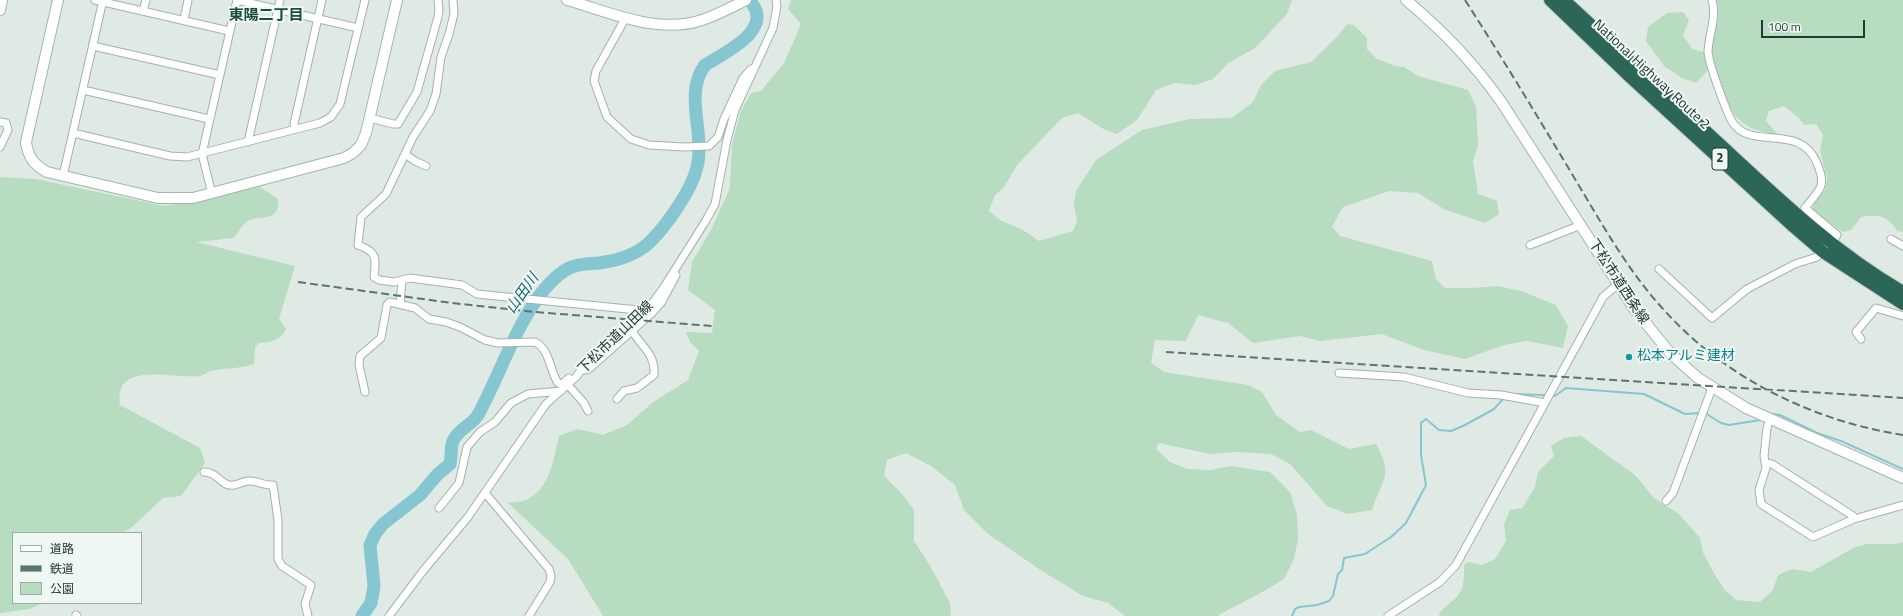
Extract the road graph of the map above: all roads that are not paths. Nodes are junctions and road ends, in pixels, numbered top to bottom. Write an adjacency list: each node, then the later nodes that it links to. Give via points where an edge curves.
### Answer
1 (2, 0): 21 (street)
2 (58, 0): 42 (street, via 26,142 27,151 38,167)
3 (146, 0): 22 (street)
4 (188, 0): 25 (street)
5 (237, 0): 20 (street); 27 (street)
6 (280, 0): 20 (street)
7 (322, 0): 24 (street)
8 (365, 0): 26 (street)
9 (397, 0): 33 (street)
10 (438, 0): 33 (street, via 440,10 412,102 398,124)
11 (452, 0): 40 (street, via 454,14 441,57 436,94 430,111)
12 (567, 0): 23 (street)
13 (746, 0): 23 (street, via 701,20 681,24 662,25)
14 (776, 0): 29 (street, 下松市道山田線, via 773,28)
15 (1406, 0): 44 (street, 下松市道西条線, via 1479,70)
16 (1550, 0): 48 (highway, National Highway Route 2 / 2, via 1757,194)
17 (1564, 0): 48 (highway, National Highway Route 2 / 2)
18 (1712, 0): 48 (street, via 1714,17 1708,53 1725,108 1734,124 1742,131 1800,143 1814,154 1823,176 1822,186 1805,208 1837,234)
19 (100, 1): 22 (street); 28 (street)
20 (278, 9): 24 (street); 37 (street)
21 (0, 10)
22 (143, 11): 25 (street)
23 (626, 17): 29 (street, via 596,71 594,81 607,117 631,140 655,146 709,146 718,137 743,78)
24 (318, 18): 26 (street); 35 (street)
25 (184, 20): 27 (street)
26 (358, 28): 35 (street, via 337,110 320,123)
27 (229, 31): 30 (street)
28 (93, 46): 30 (street); 31 (street)
29 (754, 67): 49 (street, 下松市道山田線, via 731,122 715,204)
30 (220, 75): 32 (street)
31 (83, 90): 32 (street); 36 (street)
32 (209, 118): 39 (street)
33 (370, 118): 43 (street, via 361,145 344,158)
34 (0, 122): 38 (street, via 6,123 8,130)
35 (295, 129): 37 (street)
36 (73, 133): 39 (street, via 170,156 187,157); 42 (street)
37 (248, 142): 39 (street)
38 (0, 147)
39 (202, 154): 43 (street)
40 (405, 154): 41 (street, via 414,162); 51 (street, via 386,194 361,217 357,242 376,258 374,277 394,282)
41 (426, 166)
42 (63, 176): 43 (street, via 158,198 176,199)
43 (212, 194)
44 (1581, 225): 46 (street); 52 (street, 下松市道西条線)
45 (1891, 239): 47 (street)
46 (1530, 245)
47 (1903, 246)
48 (1827, 248): 50 (street, via 1817,257 1795,264 1747,289 1712,318); 53 (highway, National Highway Route 2 / 2); 55 (highway, National Highway Route 2 / 2)
49 (678, 264): 56 (street, 下松市道山田線); 58 (street, via 675,277 661,303)
50 (1659, 269)
51 (402, 280): 54 (street); 56 (street, via 410,278 462,285 477,294 638,310)
52 (1618, 284): 63 (street, 下松市道西条線, via 1639,316 1670,353); 67 (street, via 1603,297)
53 (1903, 292)
54 (400, 304): 60 (street, via 415,308 429,319 453,325 485,340 540,344 560,384); 65 (street, via 390,302 387,305 380,338 360,356 359,365)
55 (1903, 304)
56 (645, 313): 60 (street, 下松市道山田線, via 589,360)
57 (1903, 316): 59 (street, via 1876,308 1856,332)
58 (632, 331): 60 (street, via 589,369); 66 (street, via 652,358 655,365 654,375 637,388 624,391)
59 (1861, 339)
60 (580, 371): 62 (street, 下松市道山田線)
61 (1339, 373): 67 (street, via 1404,378 1468,393 1501,395)
62 (568, 385): 64 (street, 下松市道山田線); 68 (street)
63 (1712, 388): 69 (street, 下松市道西条線, via 1746,408); 74 (street, via 1673,493)
64 (561, 391): 73 (street, 下松市道山田線, via 546,404); 76 (street, via 528,394 511,403 495,422 480,432 464,454 460,483)
65 (365, 392)
66 (617, 399)
67 (1545, 403): 81 (street, via 1456,565 1440,582)
68 (588, 411)
69 (1770, 418): 70 (street, via 1766,428); 72 (street, 下松市道西条線)
70 (1765, 463): 77 (street, via 1772,464); 77 (street, via 1766,468 1759,490 1761,504 1813,537)
71 (204, 472): 78 (street, via 214,474 230,486 255,481 266,486 273,485 278,520 278,559 282,566 311,585 305,604)
72 (1903, 478)
73 (485, 493): 79 (street, 下松市道山田線); 80 (street, via 548,568 551,576 550,582)
74 (1666, 501)
75 (1903, 505): 77 (street)
76 (439, 508)
77 (1854, 519)
78 (308, 616)
79 (389, 616)
80 (529, 616)
81 (1388, 616)

